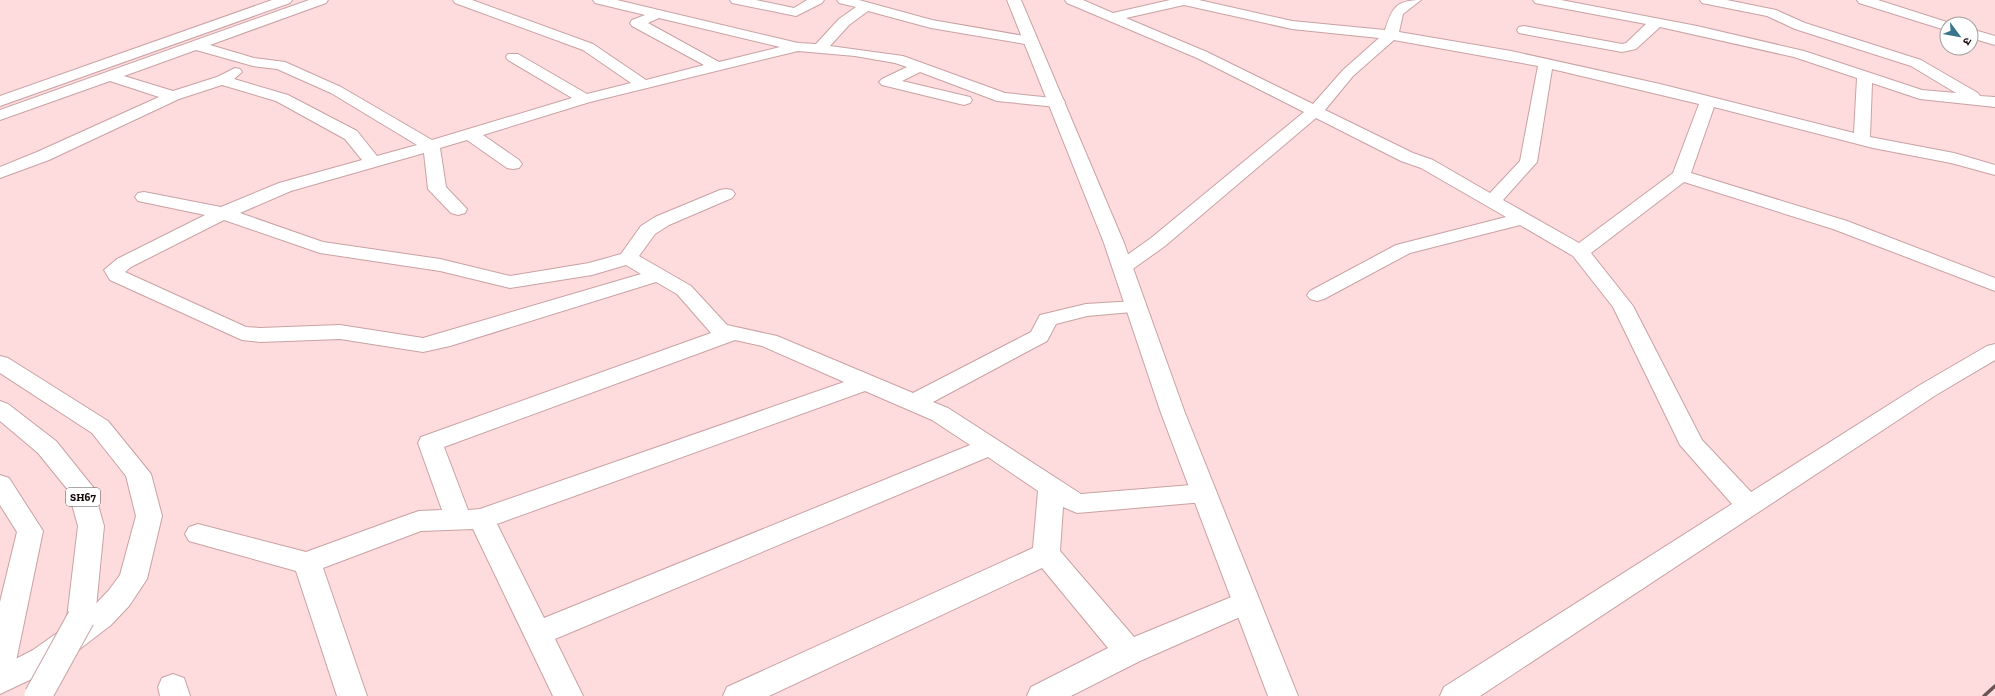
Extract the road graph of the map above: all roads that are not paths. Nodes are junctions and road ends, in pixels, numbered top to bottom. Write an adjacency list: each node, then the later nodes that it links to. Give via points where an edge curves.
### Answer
1 (252, 0): 40 (street)
2 (285, 0): 45 (street)
3 (321, 0): 28 (street)
4 (460, 0): 39 (street, via 588,47)
5 (600, 0): 19 (street)
6 (737, 0): 7 (street, via 796,12)
7 (817, 0)
8 (844, 0): 18 (street)
9 (1014, 0): 26 (street)
10 (1072, 0): 20 (street)
11 (1182, 0): 16 (street); 20 (street)
12 (1414, 0): 24 (street, via 1397,12)
13 (1540, 0): 17 (street)
14 (1707, 0): 44 (street, via 1771,13 1800,26 1916,64)
15 (1864, 0): 22 (street)
16 (1214, 3): 24 (street, via 1292,25)
17 (1588, 4): 21 (street)
18 (866, 6): 26 (street, via 931,24); 30 (street, via 844,22)
19 (657, 14): 29 (street); 34 (street, via 637,23)
20 (1112, 17): 49 (street, via 1202,55)
21 (1656, 23): 23 (street, via 1631,46 1622,48); 36 (street, via 1799,54)
22 (1939, 23)
23 (1524, 30)
24 (1391, 35): 33 (street); 49 (street, via 1348,73)
25 (1979, 36): 27 (street)
26 (1031, 41): 46 (street)
27 (1995, 41)
28 (195, 45): 32 (street); 37 (street)
29 (798, 47): 30 (street); 34 (street)
30 (820, 48): 35 (street, via 898,59)
31 (513, 57): 42 (street)
32 (253, 62): 38 (street); 53 (street, via 277,64 336,90)
33 (1546, 63): 47 (street); 61 (street, via 1528,162)
34 (716, 66): 39 (street)
35 (919, 67): 43 (street, via 887,82); 46 (street, via 1003,98)
36 (1865, 75): 44 (street, via 1920,94); 52 (street)
37 (110, 76): 41 (street); 50 (street)
38 (222, 80): 41 (street); 54 (street, via 282,98 351,135)
39 (642, 84): 42 (street)
40 (0, 87)
41 (173, 96): 57 (street)
42 (585, 99): 51 (street)
43 (964, 100)
44 (1980, 100): 48 (street)
45 (0, 101)
46 (1057, 102): 67 (street)
47 (1708, 102): 52 (street); 58 (street)
48 (1995, 102)
49 (1315, 111): 61 (street, via 1407,157 1427,164); 67 (street, via 1158,242)
50 (0, 115)
51 (470, 134): 53 (street); 55 (street)
52 (1862, 140): 56 (street, via 1954,158)
53 (431, 146): 54 (street); 62 (street, via 437,189)
54 (373, 162): 63 (street, via 285,187)
55 (513, 164)
56 (1995, 170)
57 (0, 173)
58 (1681, 176): 65 (street); 69 (street, via 1840,225)
59 (726, 194): 66 (street, via 662,221 648,230)
60 (144, 197): 63 (street)
61 (1492, 202): 64 (street)
62 (458, 209)
63 (223, 213): 66 (street, via 320,247 440,265 510,282 592,269); 68 (street, via 124,263 114,270 117,276 242,333 260,335 340,332 423,345)
64 (1522, 219): 65 (street); 70 (street, via 1403,250)
65 (1580, 252): 82 (street, via 1624,306 1692,445)
66 (628, 258): 68 (street)
67 (1123, 267): 71 (street)
68 (658, 275): 72 (street, via 684,290 720,330)
69 (1995, 285)
70 (1317, 295)
71 (1136, 307): 76 (street, via 1086,310 1048,320 1039,336); 81 (street)
72 (733, 333): 75 (street, via 769,341); 83 (street, via 430,443)
73 (1995, 351): 82 (street, via 1928,390)
74 (0, 363): 91 (street, via 100,427 138,474 149,516 133,579 119,598 101,617 44,659)
75 (866, 382): 76 (street); 83 (street)
76 (913, 403): 78 (street, via 940,414)
77 (0, 409): 92 (street, SH67, bridge, via 47,447 80,487 91,526 81,618)
78 (990, 447): 80 (street); 88 (street)
79 (0, 484): 90 (street, via 30,531)
80 (1051, 487): 81 (street, via 1077,504); 85 (street)
81 (1204, 493): 87 (street)
82 (1748, 506): 98 (street)
83 (470, 519): 86 (street, via 419,521); 88 (street)
84 (198, 534): 86 (street)
85 (1046, 554): 89 (street); 95 (street)
86 (306, 563): 93 (street)
87 (1246, 602): 89 (street); 97 (street)
88 (538, 633): 94 (street)
89 (1129, 652): 96 (street)
90 (0, 666)
91 (0, 682)
92 (38, 696)
93 (352, 696)
94 (568, 696)
95 (738, 696)
96 (1042, 696)
97 (1283, 696)
98 (1455, 696)

